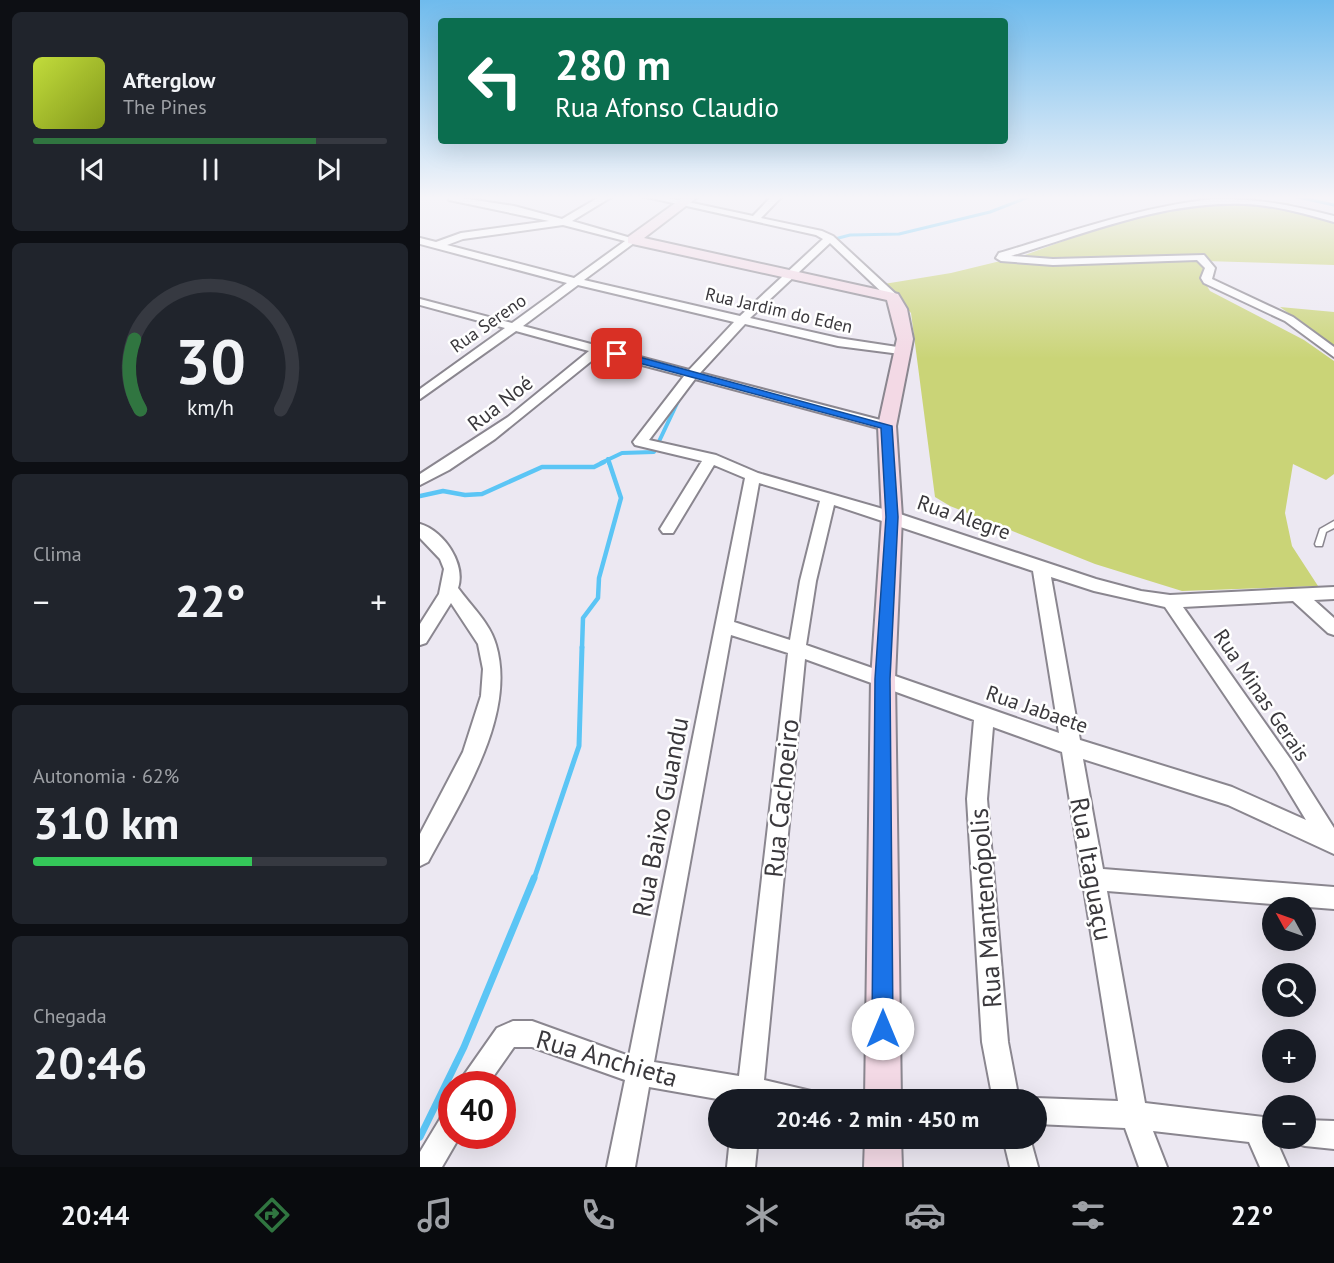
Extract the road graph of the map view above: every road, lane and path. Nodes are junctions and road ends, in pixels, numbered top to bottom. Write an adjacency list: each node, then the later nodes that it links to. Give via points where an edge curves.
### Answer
1 (453, 250): 8 (street, Rua Jardim do Eden)
2 (619, 250): 8 (street, Rua Sereno)
3 (678, 250): 7 (street)
4 (816, 250): 7 (street)
5 (843, 250): 9 (street)
6 (1020, 250): 17 (street, via 999,257 1053,262 1200,257 1210,268 1208,281 1289,318)
7 (787, 276): 9 (street); 13 (street)
8 (577, 282): 13 (street, Rua Jardim do Eden); 14 (street, Rua Sereno)
9 (893, 297): 16 (street, via 904,330)
10 (420, 302): 11 (street)
11 (434, 307): 12 (street); 14 (street)
12 (420, 316)
13 (741, 319): 16 (street, Rua Jardim do Eden, via 838,342); 18 (street)
14 (513, 327): 15 (street); 19 (street, Rua Sereno)
15 (598, 349): 18 (street); 23 (street, Rua Noé, via 466,455)
16 (904, 352): 20 (street)
17 (1334, 352)
18 (691, 374): 20 (street); 21 (street, Rua Alegre, via 640,442)
19 (420, 395)
20 (887, 426): 25 (street)
21 (711, 458): 22 (street, Rua Alegre); 27 (street)
22 (753, 476): 24 (street, Rua Alegre); 35 (street, Rua Baixo Guandu)
23 (420, 480)
24 (828, 498): 25 (street, Rua Alegre); 38 (street, Rua Cachoeiro)
25 (892, 517): 30 (street, Rua Alegre); 39 (street)
26 (1334, 524): 29 (lane, via 1323,531)
27 (668, 529)
28 (420, 530): 31 (street, via 432,538 449,560 455,575)
29 (1319, 544)
30 (1041, 568): 34 (street, Rua Alegre, via 1124,594); 41 (street, Rua Itaguaçu)
31 (451, 591): 37 (street); 43 (street, via 487,645 490,690 484,723 469,759)
32 (1334, 593): 33 (street, Rua Alegre)
33 (1298, 595): 34 (street, Rua Alegre); 36 (street)
34 (1170, 601): 42 (street, Rua Minas Gerais, via 1284,766)
35 (724, 626): 38 (street, Rua Jabaete); 47 (street, Rua Baixo Guandu)
36 (1334, 628)
37 (420, 638)
38 (797, 648): 39 (street, Rua Jabaete); 49 (street, Rua Cachoeiro)
39 (883, 679): 40 (street, Rua Jabaete); 50 (street)
40 (984, 716): 41 (street, Rua Jabaete); 51 (street, Rua Mantenópolis, via 977,799 995,1042)
41 (1071, 746): 42 (street, Rua Jabaete, via 1232,797); 44 (street, Rua Itaguaçu)
42 (1333, 845)
43 (420, 855)
44 (1094, 879): 45 (street); 53 (street, Rua Itaguaçu)
45 (1334, 897)
46 (481, 1071): 47 (street, Rua Anchieta, via 496,1048 513,1034 532,1034)
47 (639, 1072): 48 (street, Rua Anchieta); 63 (street, Rua Baixo Guandu)
48 (718, 1089)
49 (751, 1089)
50 (883, 1089)
51 (1004, 1089)
52 (1047, 1111): 53 (street)
53 (1134, 1115): 54 (street); 67 (street, Rua Itaguaçu)
54 (1262, 1130)
55 (1316, 1134): 56 (street)
56 (1334, 1135)
57 (438, 1148): 62 (street)
58 (743, 1149): 64 (street)
59 (883, 1149): 65 (street)
60 (1019, 1149): 66 (street)
61 (1270, 1149): 68 (street)
62 (427, 1167)
63 (621, 1167)
64 (741, 1167)
65 (884, 1167)
66 (1024, 1167)
67 (1153, 1167)
68 (1274, 1167)

